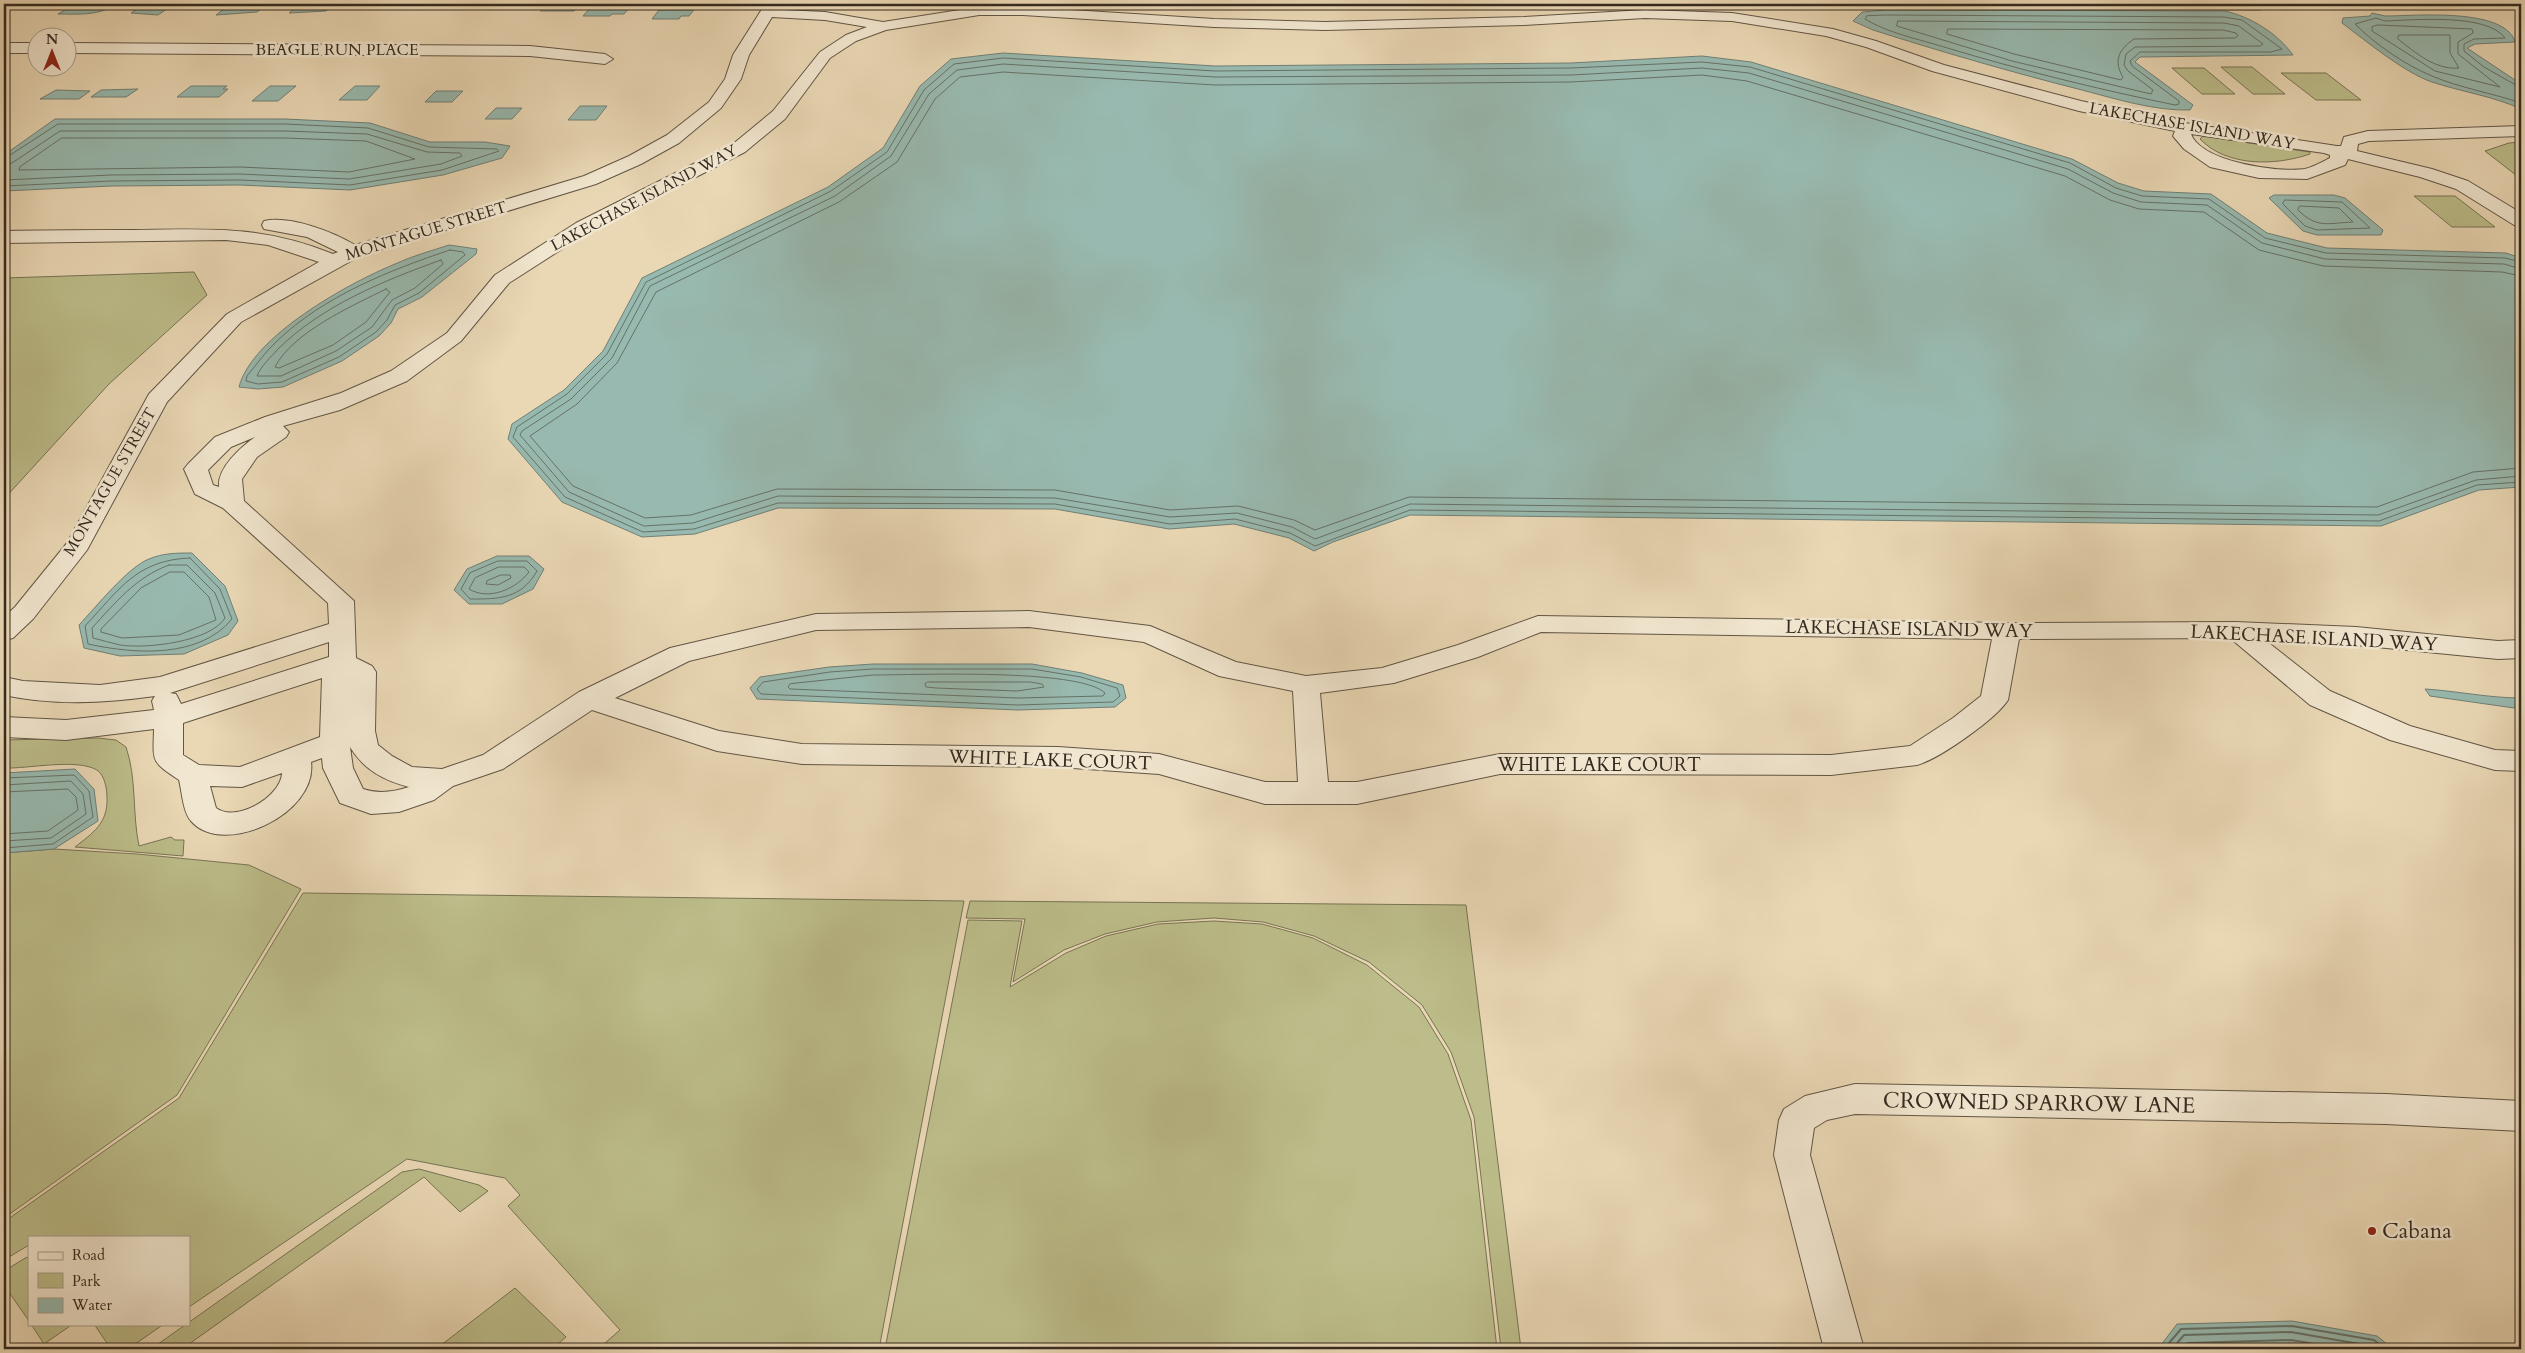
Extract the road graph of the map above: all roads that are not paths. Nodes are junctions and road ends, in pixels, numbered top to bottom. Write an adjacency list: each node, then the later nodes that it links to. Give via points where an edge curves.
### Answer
1 (766, 12): 2 (street, LAKECHASE ISLAND WAY, via 817,14); 16 (street, MONTAGUE STREET, via 741,55 733,79 715,105 673,139 590,180)
2 (883, 26): 7 (street, LAKECHASE ISLAND WAY, via 979,11 1214,24 1316,26 1524,21 1645,14 1732,17 1828,32 1966,76 2079,106); 18 (street, LAKECHASE ISLAND WAY, via 851,38 824,54 779,115 739,148 583,227 502,279 454,337 398,376)
3 (4, 48): 4 (street)
4 (28, 48)
5 (78, 48): 6 (street, BEAGLE RUN PLACE, via 530,51)
6 (606, 59)
7 (2185, 128): 10 (street, LAKECHASE ISLAND WAY); 10 (street, via 2182,136 2216,163 2259,173 2307,174 2339,160)
8 (2521, 131): 9 (street)
9 (2445, 132): 10 (street, via 2368,136 2350,141); 10 (street, via 2353,125 2336,130)
10 (2337, 151): 11 (street, LAKECHASE ISLAND WAY, via 2462,185)
11 (2521, 222)
12 (295, 228): 13 (street, via 256,223); 15 (street); 16 (street, via 328,237)
13 (173, 230): 14 (street); 15 (street)
14 (4, 238)
15 (272, 240): 17 (street)
16 (353, 252): 17 (street, MONTAGUE STREET)
17 (334, 261): 23 (street, MONTAGUE STREET, via 234,318 157,399 78,545 24,613)
18 (348, 398): 19 (street, LAKECHASE ISLAND WAY, via 286,426 249,452 230,479); 19 (street, LAKECHASE ISLAND WAY, via 224,442 196,469 203,489)
19 (232, 503): 20 (street, LAKECHASE ISLAND WAY, via 341,601)
20 (342, 629): 25 (street, LAKECHASE ISLAND WAY); 28 (street)
21 (2236, 630): 22 (street, LAKECHASE ISLAND WAY); 24 (street, LAKECHASE ISLAND WAY, via 2356,636 2498,650); 34 (street, via 2320,698 2400,732 2495,760)
22 (2007, 631): 26 (street, LAKECHASE ISLAND WAY, via 1538,624 1468,651 1384,677); 37 (street, WHITE LAKE COURT, via 1994,700 1964,725 1917,755 1831,765 1500,764 1357,793)
23 (4, 632)
24 (2521, 649)
25 (343, 662): 30 (street); 32 (street, via 335,680)
26 (1306, 685): 29 (street, LAKECHASE ISLAND WAY, via 1229,670 1150,634 1029,619 816,622 680,654); 37 (street)
27 (4, 686): 28 (street, via 100,694)
28 (162, 686): 30 (street)
29 (589, 699): 36 (street, LAKECHASE ISLAND WAY, via 493,762); 37 (street, WHITE LAKE COURT, via 717,741 802,754 1058,757 1159,764 1265,793)
30 (170, 718): 31 (street, via 66,730); 35 (street, via 168,759)
31 (4, 727)
32 (348, 741): 33 (street); 36 (street, LAKECHASE ISLAND WAY, via 382,764 411,777); 36 (street, LAKECHASE ISLAND WAY, via 338,768 351,796 371,803 399,801 423,793)
33 (295, 756): 35 (street, via 242,777); 35 (street, via 296,780 283,799 264,814 241,823 216,824 202,814)
34 (2521, 761)
35 (193, 775)
36 (443, 779)
37 (1314, 793)
38 (2521, 1116): 39 (street, CROWNED SPARROW LANE, via 2386,1109 1854,1099 1818,1107 1797,1120 1792,1155)
39 (1844, 1349)

